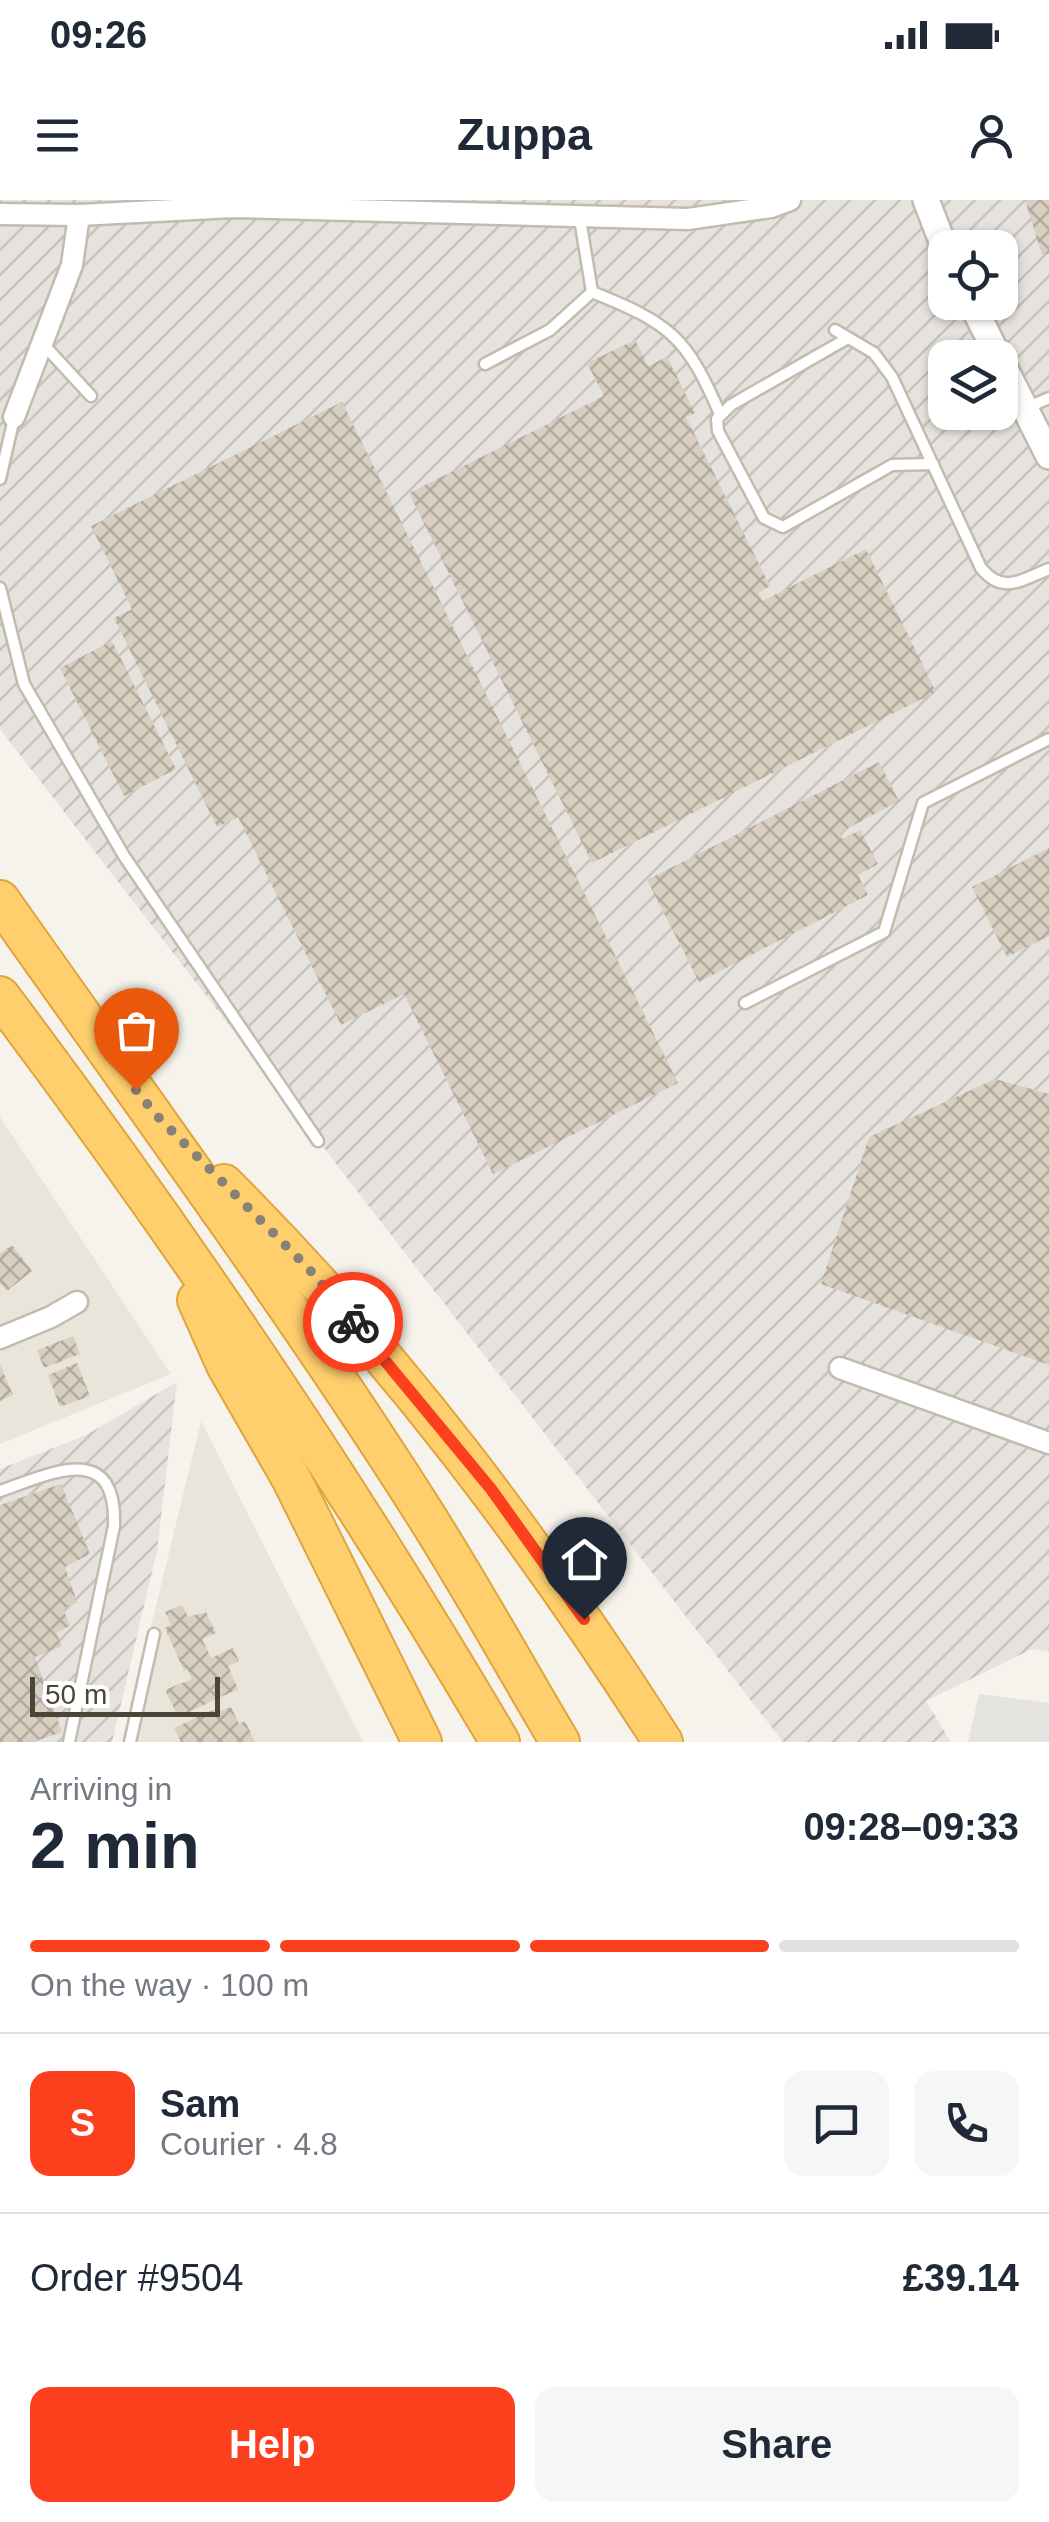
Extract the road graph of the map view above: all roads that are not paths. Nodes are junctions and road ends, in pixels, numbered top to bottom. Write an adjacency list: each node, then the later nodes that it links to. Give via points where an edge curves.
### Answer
1 (790, 200): 5 (street, via 771,207)
2 (926, 200): 8 (street)
3 (458, 207): 6 (street); 7 (street)
4 (8, 209): 6 (street)
5 (689, 210): 7 (street)
6 (79, 215): 12 (street, via 72,265)
7 (580, 219): 9 (lane)
8 (938, 230)
9 (592, 292): 13 (lane, via 550,330); 17 (lane, via 672,332 698,365)
10 (835, 330): 11 (lane)
11 (848, 338): 17 (lane); 20 (lane, via 874,353 892,376)
12 (42, 343): 15 (lane); 18 (street)
13 (485, 364)
14 (1018, 380): 16 (street)
15 (91, 396)
16 (1037, 403): 19 (street)
17 (720, 414): 20 (lane, via 718,431 764,518 783,528 892,465)
18 (14, 417): 21 (lane)
19 (1049, 456)
20 (933, 464): 22 (lane, via 991,580 1014,583)
21 (0, 479)
22 (1049, 569)
23 (0, 588): 29 (lane, via 24,684 124,856)
24 (1049, 739): 27 (lane, via 923,803 884,932)
25 (0, 900): 28 (highway)
26 (0, 996): 30 (highway)
27 (745, 1003)
28 (156, 1115): 41 (highway, via 418,1502); 42 (highway, via 309,1269 491,1489)
29 (318, 1141)
30 (157, 1211): 39 (highway, via 226,1365 291,1478); 40 (highway)
31 (77, 1302): 32 (street)
32 (0, 1338)
33 (840, 1368): 34 (street)
34 (1049, 1442)
35 (0, 1491): 37 (lane, via 69,1467 88,1470 115,1500)
36 (154, 1634): 38 (lane)
37 (69, 1742)
38 (130, 1742)
39 (422, 1742)
40 (500, 1742)
41 (560, 1742)
42 (663, 1742)

